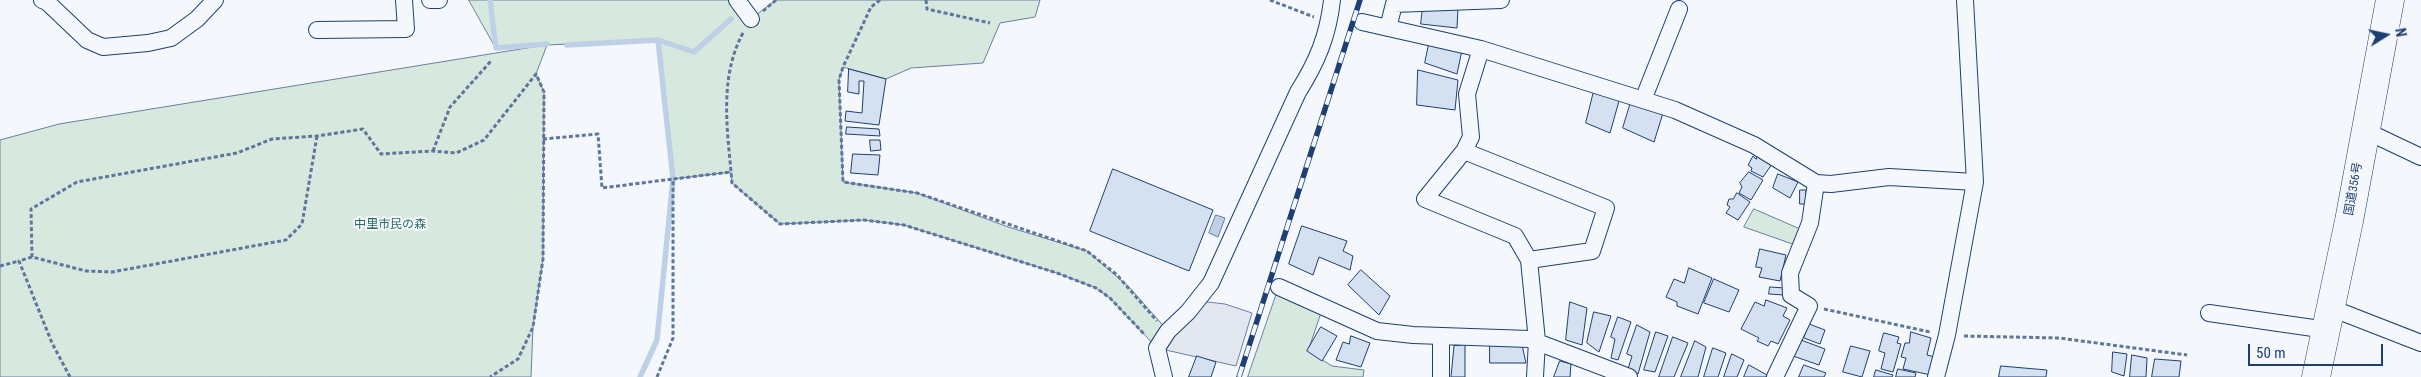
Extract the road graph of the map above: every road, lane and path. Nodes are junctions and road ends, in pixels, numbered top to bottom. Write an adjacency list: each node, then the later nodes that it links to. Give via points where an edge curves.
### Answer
1 (42, 0): 2 (street, via 87,40 103,47 171,38 197,19)
2 (215, 0)
3 (404, 0): 21 (street, via 406,29)
4 (430, 0): 5 (street)
5 (439, 0)
6 (737, 0): 16 (street)
7 (776, 0): 16 (path)
8 (880, 0): 43 (path, via 871,7 839,80 843,182 917,193 1087,251 1117,275)
9 (926, 0): 19 (path, via 927,9)
10 (1270, 0): 17 (path)
11 (1332, 0): 17 (street)
12 (1501, 0): 20 (street, via 1394,4)
13 (1965, 0): 33 (street)
14 (2390, 0): 25 (highway, 国道356号)
15 (1678, 9): 24 (street)
16 (751, 19): 31 (path, via 733,52 728,88 726,129)
17 (1329, 22): 43 (street, via 1315,64 1298,92 1211,283)
18 (1362, 22): 20 (street)
19 (990, 23)
20 (1388, 28): 22 (street)
21 (317, 30)
22 (1481, 49): 24 (street); 29 (street, via 1467,94 1470,137)
23 (491, 62): 28 (path, via 450,107)
24 (1644, 100): 34 (street, via 1754,145)
25 (2364, 130): 30 (street); 42 (highway, 国道356号)
26 (317, 136): 28 (path, via 363,129 381,154); 35 (path, via 272,139 236,153 76,182 31,209); 35 (path, via 302,224 286,240 112,272 86,271)
27 (543, 139): 28 (path, via 544,92 536,74 484,140 456,153); 32 (path, via 598,134 602,188); 52 (path, via 543,259 533,326 518,359)
28 (433, 151)
29 (1464, 151): 36 (street, via 1425,199 1515,236); 36 (street, via 1606,208 1592,251)
30 (2421, 157)
31 (731, 172): 32 (path); 48 (path, via 732,183 780,224 864,220 904,225 1096,288 1110,298)
32 (673, 179): 53 (path, via 673,338)
33 (1975, 182): 34 (street, via 1890,177); 44 (street)
34 (1816, 183): 40 (street, via 1810,223 1790,272 1791,295)
35 (32, 257): 37 (path)
36 (1529, 260): 46 (street)
37 (19, 261): 38 (path); 51 (path, via 52,343)
38 (0, 266)
39 (1279, 287): 45 (street, via 1377,331)
40 (1809, 306): 44 (path); 58 (street)
41 (2209, 313): 42 (street)
42 (2329, 319): 47 (street); 60 (highway, 国道356号)
43 (1168, 331): 48 (street)
44 (1948, 335): 49 (path, via 2059,338); 59 (street)
45 (1441, 336): 46 (street, via 1529,338); 55 (street)
46 (1536, 341): 50 (street); 56 (street)
47 (2421, 343)
48 (1157, 348): 54 (street)
49 (2187, 355)
50 (1585, 369): 57 (street)
51 (70, 377)
52 (490, 377)
53 (656, 377)
54 (1164, 377)
55 (1441, 377)
56 (1535, 377)
57 (1629, 377)
58 (1775, 377)
59 (1936, 377)
60 (2316, 377)

